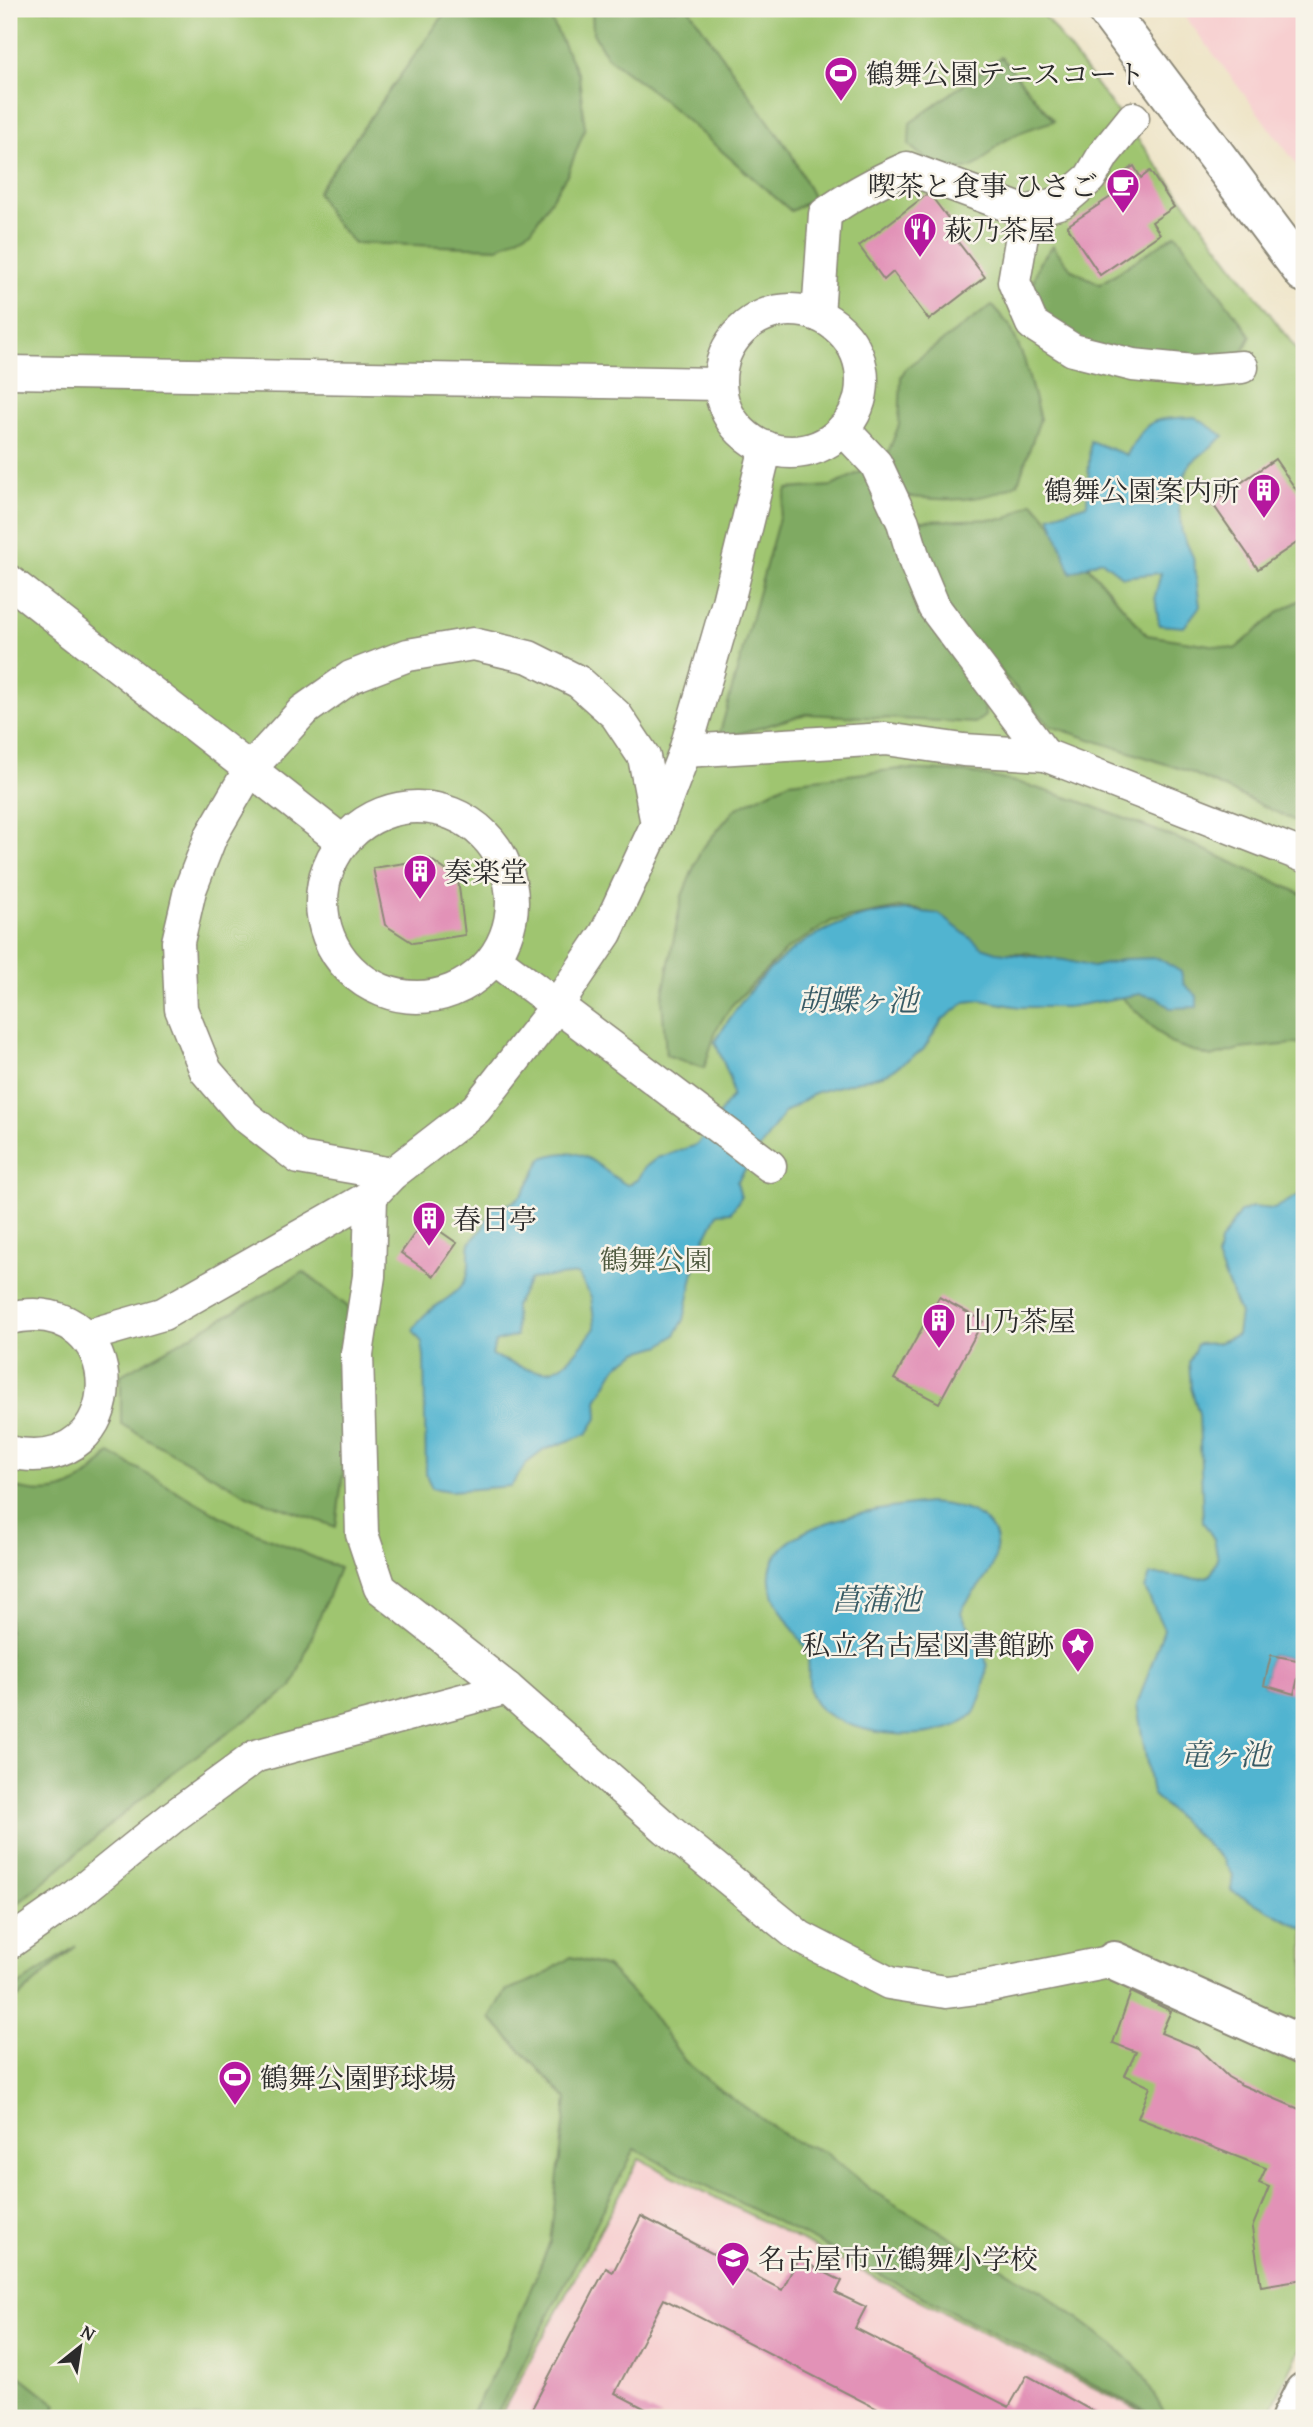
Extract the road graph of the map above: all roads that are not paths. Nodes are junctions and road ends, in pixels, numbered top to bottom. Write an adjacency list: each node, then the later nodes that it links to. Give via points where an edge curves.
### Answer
1 (1105, 9): 4 (street)
2 (1133, 118): 3 (street, via 1090,178 1062,202)
3 (1026, 212): 5 (street, via 907,168 875,181 825,214); 6 (street, via 1014,282 1032,324 1073,350 1133,365 1193,371)
4 (1304, 273)
5 (818, 315): 8 (street, via 795,310 771,312 750,322 733,339 722,360); 9 (street, via 838,327 860,366 856,410)
6 (1242, 367)
7 (9, 372): 8 (street)
8 (719, 384): 10 (street, via 733,423)
9 (843, 429): 10 (street, via 808,450); 13 (street, via 876,464 934,607)
10 (766, 447): 12 (street)
11 (9, 580): 14 (street)
12 (685, 751): 13 (street, via 886,739); 15 (street)
13 (1045, 755): 17 (street)
14 (250, 769): 15 (street, via 303,711 351,677 408,655 473,644 529,657 579,682 616,715 644,757); 16 (street); 21 (street, via 211,836 190,890 178,942 181,1009 206,1071 245,1116 299,1158)
15 (657, 824): 19 (street, via 606,933)
16 (342, 841): 18 (street, via 364,821 404,806 441,808 476,825 505,861 513,888 509,931); 18 (street, via 324,877 322,914 334,950 359,978 398,996 431,997 461,987)
17 (1304, 856)
18 (495, 959): 19 (street)
19 (556, 1007): 20 (street); 21 (street, via 476,1109)
20 (770, 1166)
21 (382, 1185): 23 (street, via 163,1314); 25 (street, via 357,1354 362,1534 380,1588)
22 (9, 1318): 23 (street, via 48,1315)
23 (86, 1336): 24 (street, via 97,1353 104,1392 100,1411 88,1430 71,1446 50,1454)
24 (9, 1452)
25 (507, 1688): 26 (street, via 256,1756); 27 (street, via 657,1821 800,1937 889,1983 946,1992)
26 (9, 1943)
27 (1114, 1961): 28 (street)
28 (1304, 2046)

